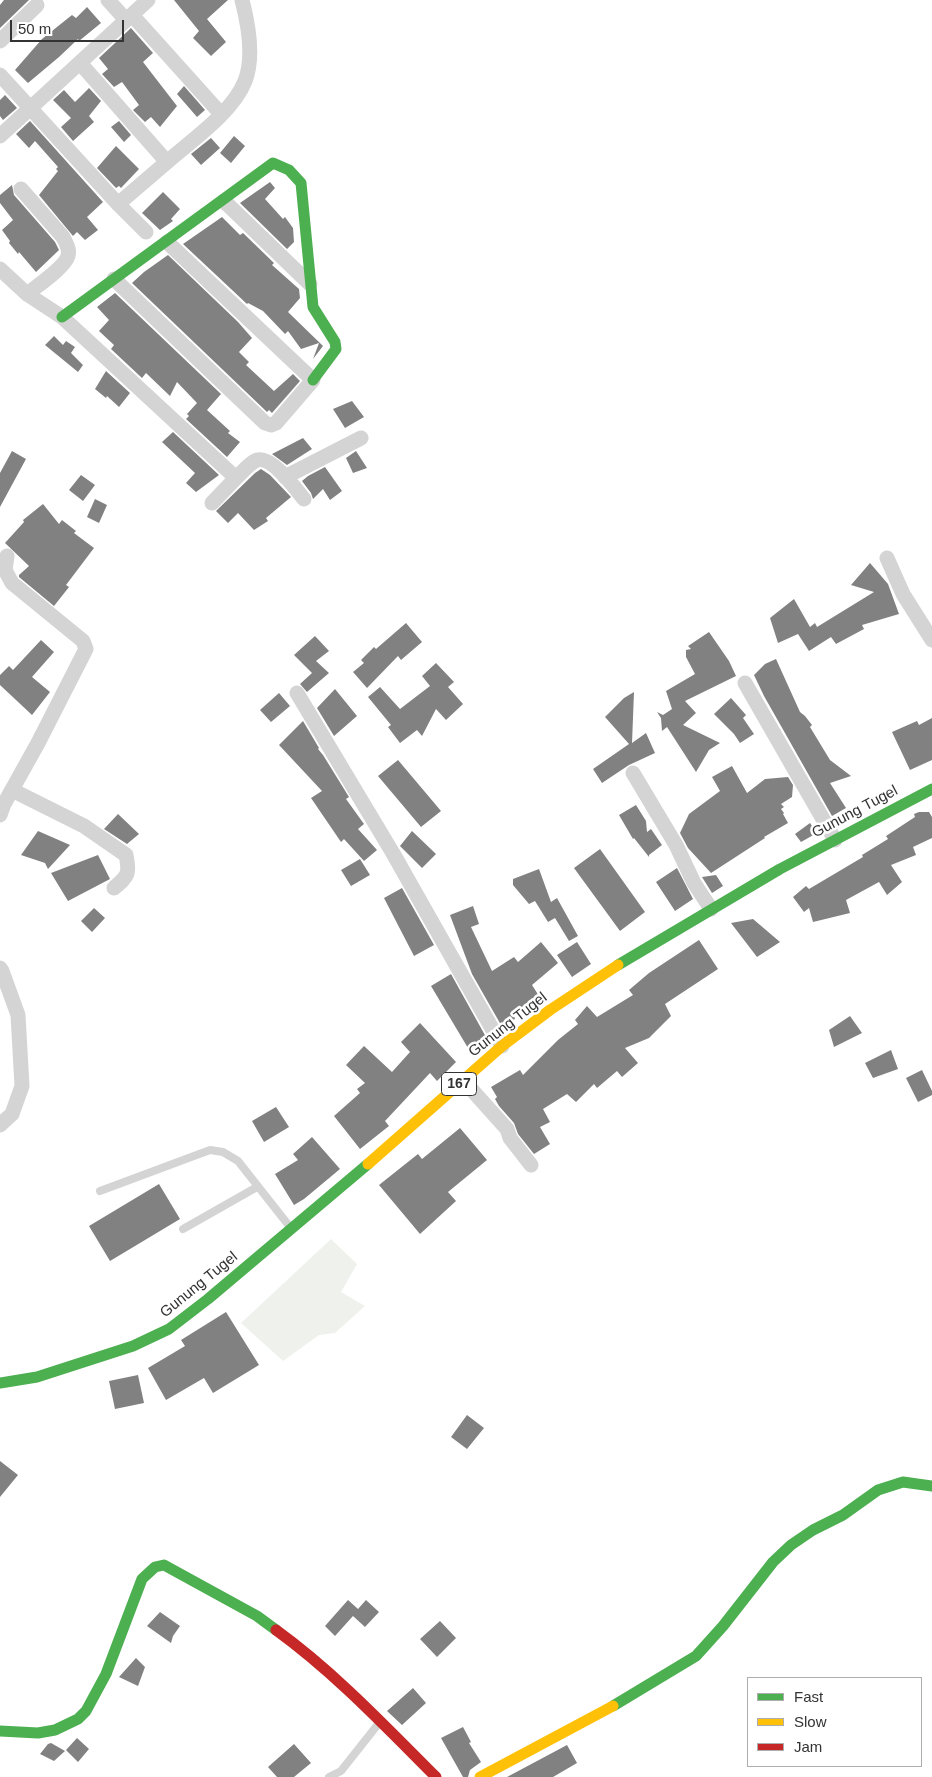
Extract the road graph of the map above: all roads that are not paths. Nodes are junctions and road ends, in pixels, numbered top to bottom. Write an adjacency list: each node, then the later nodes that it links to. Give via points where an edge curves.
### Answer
1 (108, 0): 5 (street)
2 (148, 0): 5 (street)
3 (242, 0): 10 (street, via 247,20 249,64 245,81)
4 (39, 2): 6 (street)
5 (129, 18): 7 (street); 10 (street)
6 (0, 42)
7 (80, 63): 9 (street); 12 (street)
8 (0, 75): 9 (street)
9 (30, 109): 11 (street); 15 (street)
10 (221, 114): 12 (street)
11 (0, 136)
12 (168, 162): 15 (street)
13 (21, 189): 21 (street, via 62,237 69,250 61,266)
14 (224, 201): 17 (street); 20 (street); 20 (street, via 273,163 284,165 294,173 303,193)
15 (118, 204): 16 (street)
16 (146, 232)
17 (167, 242): 19 (street); 23 (street)
18 (0, 269): 21 (street)
19 (114, 279): 22 (street); 23 (street, via 264,423 276,423)
20 (310, 284): 23 (street, via 313,306 336,349)
21 (27, 294): 22 (street)
22 (62, 318): 26 (street)
23 (313, 380)
24 (361, 438): 25 (street)
25 (285, 477): 26 (street, via 270,462 262,460 255,461); 27 (street)
26 (236, 478): 28 (street)
27 (304, 499)
28 (212, 503)
29 (7, 556): 36 (street, via 5,570 12,583 83,641 86,649)
30 (888, 558): 31 (street, via 903,594)
31 (932, 640)
32 (745, 683): 38 (street)
33 (297, 693): 42 (street, via 394,855)
34 (633, 773): 40 (street)
35 (932, 788): 38 (street, Gunung Tugel / 167)
36 (12, 790): 37 (street); 39 (street, via 84,826 126,855 129,868 126,878)
37 (0, 815)
38 (834, 840): 40 (street, Gunung Tugel / 167)
39 (114, 888)
40 (711, 909): 42 (street, Gunung Tugel / 167, via 604,973)
41 (0, 968): 44 (street, via 18,1015 22,1086 12,1114)
42 (502, 1046): 43 (street, Gunung Tugel / 167)
43 (463, 1080): 45 (street, via 507,1129 510,1138); 48 (street, Gunung Tugel / 167)
44 (0, 1125)
45 (531, 1164)
46 (257, 1187): 47 (lane, via 238,1161 223,1152 210,1150); 48 (lane); 49 (lane)
47 (100, 1191)
48 (291, 1228): 50 (street, Gunung Tugel / 167, via 208,1299 153,1338 37,1377)
49 (183, 1229)
50 (0, 1383)
51 (932, 1486): 56 (street, via 903,1482 878,1490 843,1515 813,1530 773,1562 696,1656 608,1709)
52 (381, 1722): 53 (street, via 313,1658 273,1627 164,1565 155,1567 142,1579 106,1674 86,1711 78,1719 55,1730 38,1733); 54 (lane, via 341,1771); 55 (street)
53 (0, 1731)
54 (328, 1777)
55 (436, 1777)
56 (480, 1777)

